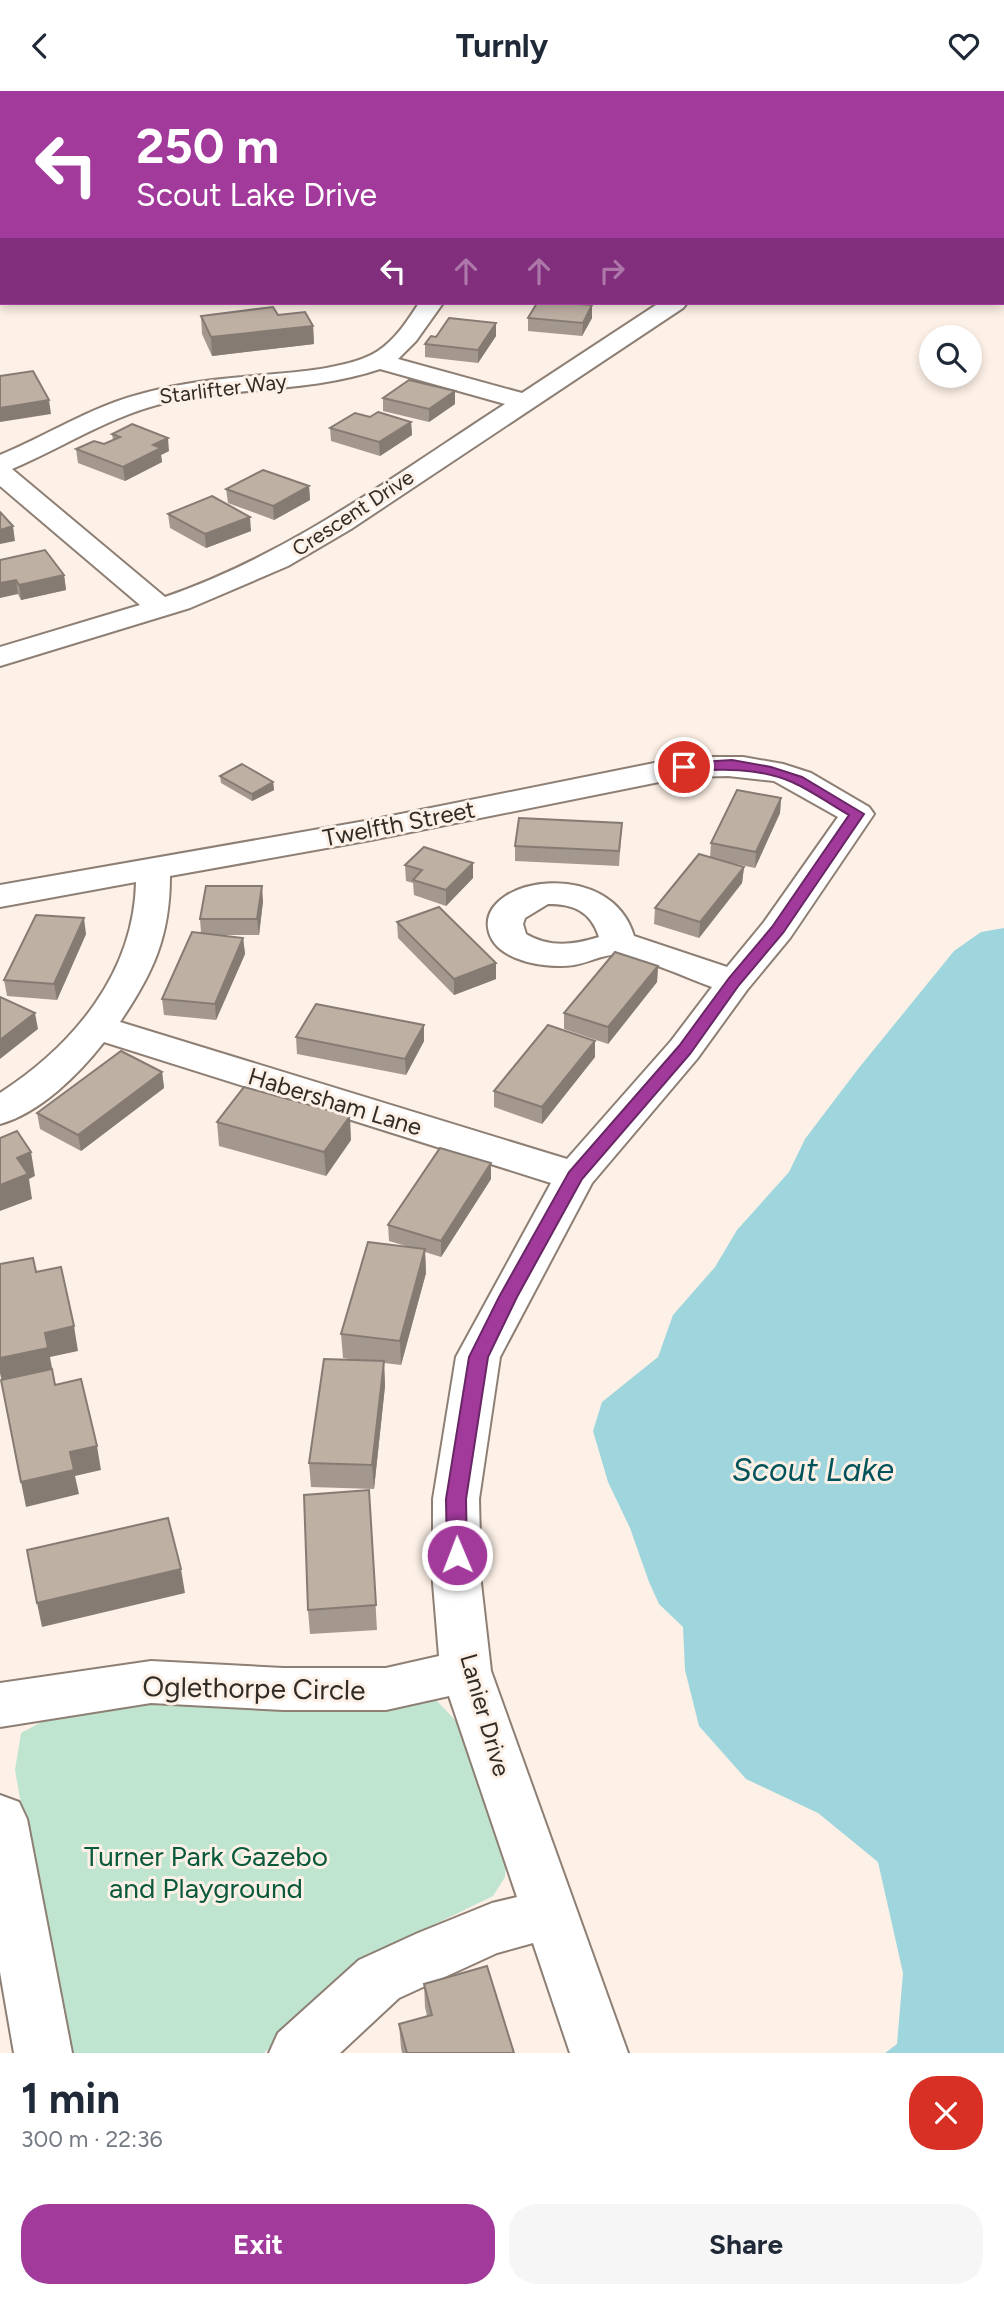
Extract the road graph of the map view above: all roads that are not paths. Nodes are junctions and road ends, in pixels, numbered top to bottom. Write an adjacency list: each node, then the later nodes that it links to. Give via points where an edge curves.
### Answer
1 (430, 305): 3 (street, Starlifter Way, via 414,329)
2 (672, 305): 4 (street, Crescent Drive)
3 (377, 361): 4 (street); 5 (street, Starlifter Way, via 300,379 150,398 117,408)
4 (523, 401): 7 (street, Crescent Drive, via 288,555)
5 (0, 464)
6 (0, 473): 7 (street)
7 (161, 608): 8 (street, Crescent Drive)
8 (0, 657)
9 (857, 814): 10 (street, Twelfth Street, via 798,780 771,771 732,764 684,767); 13 (street, Lanier Drive, via 777,930)
10 (153, 869): 11 (street, Twelfth Street); 14 (street, via 146,943 127,982)
11 (0, 896)
12 (618, 942): 13 (street)
13 (734, 982): 16 (street, Lanier Drive, via 684,1050)
14 (95, 1027): 15 (street, via 59,1065); 16 (street, Habersham Lane)
15 (0, 1111)
16 (575, 1176): 17 (street, Lanier Drive, via 478,1357 456,1499 457,1583)
17 (466, 1671): 18 (street, Oglethorpe Circle, via 386,1689 151,1682); 20 (street, Lanier Drive)
18 (0, 1705)
19 (0, 1819): 21 (street)
20 (549, 1913): 22 (street, via 492,1929 379,1979); 23 (street, Lanier Drive)
21 (43, 2053)
22 (298, 2053)
23 (599, 2053)

